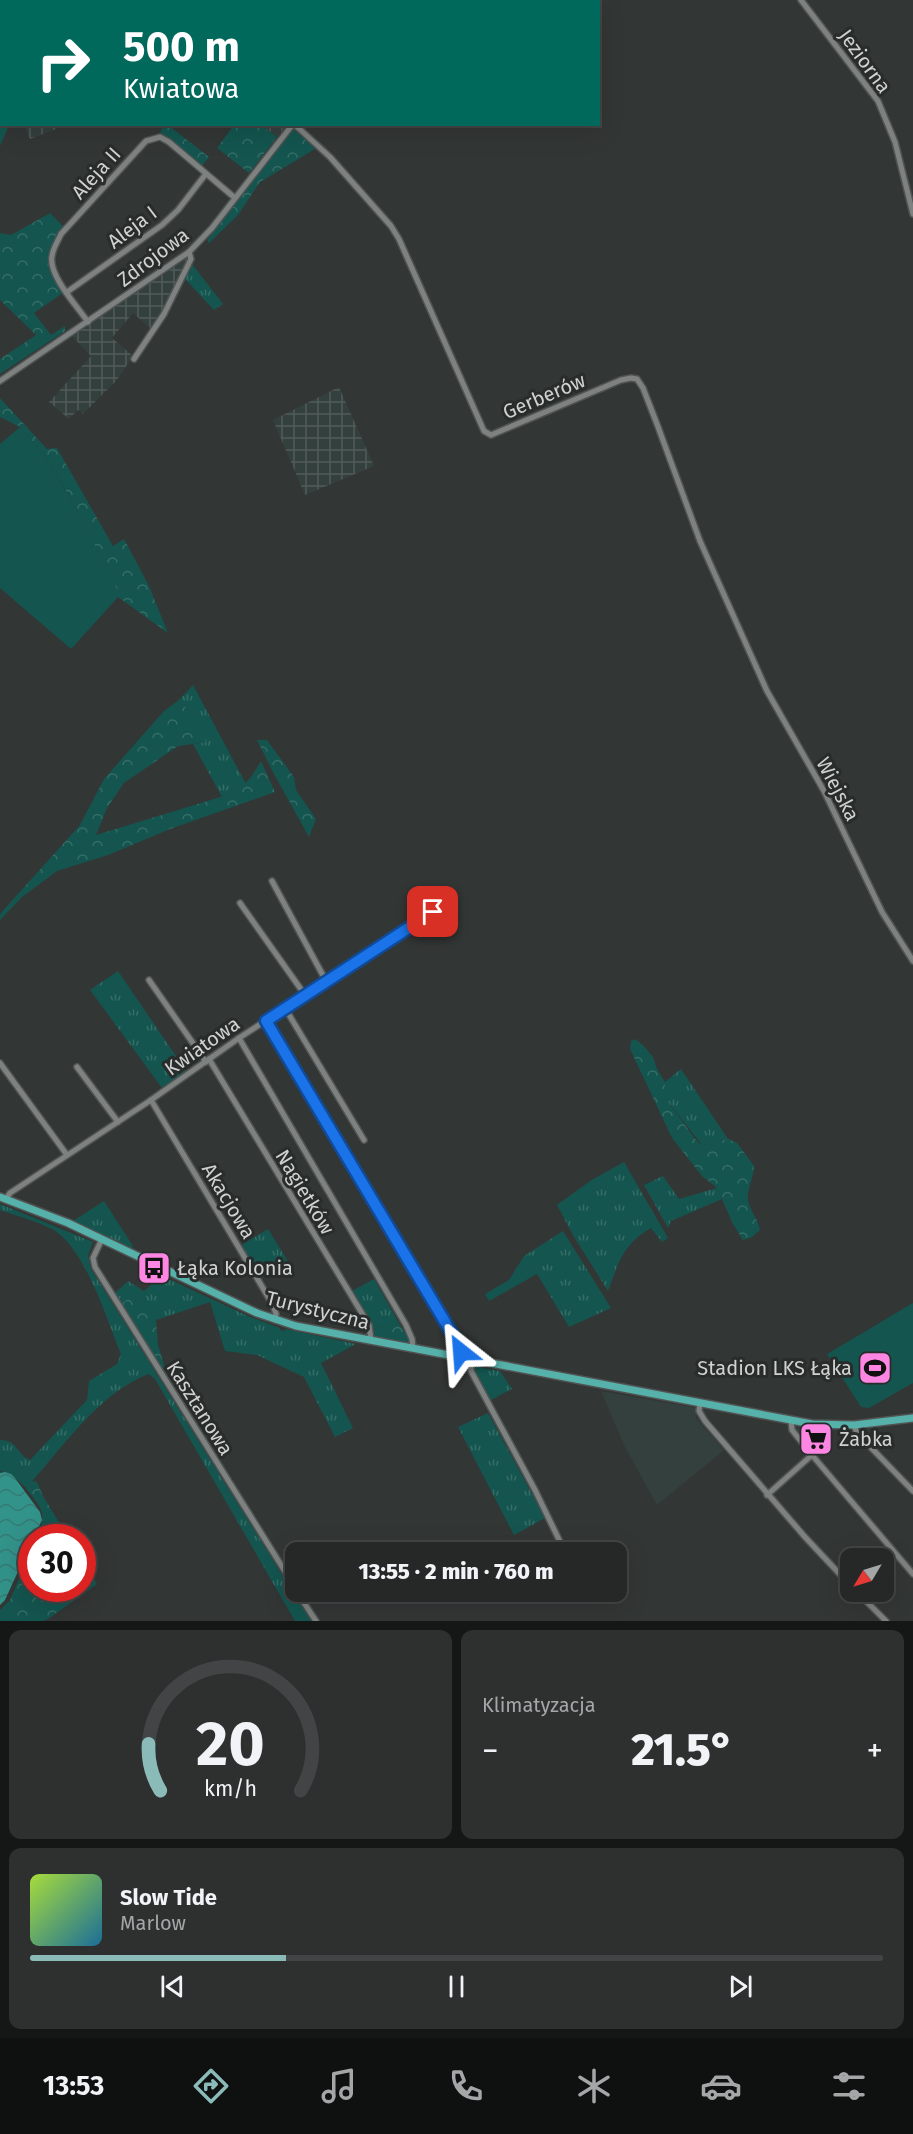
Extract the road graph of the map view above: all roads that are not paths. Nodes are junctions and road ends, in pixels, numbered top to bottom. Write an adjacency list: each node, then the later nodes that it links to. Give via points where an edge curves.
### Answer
1 (801, 0): 6 (street, Jeziorna, via 878,101 902,164)
2 (291, 126): 5 (street, Zdrojowa)
3 (295, 126): 12 (street, Gerberów, via 330,157 399,238 488,434 621,381 637,379)
4 (205, 175): 5 (street, Aleja II); 8 (street, Aleja I, via 162,225); 8 (street, Aleja II, via 169,142 160,137 146,141 61,234 51,258 53,271)
5 (235, 198): 7 (street, Zdrojowa)
6 (913, 214)
7 (189, 252): 9 (street, Zdrojowa); 10 (street, via 189,263 164,314)
8 (67, 292): 9 (street, Aleja II)
9 (88, 322): 11 (street, Zdrojowa)
10 (134, 359)
11 (0, 381)
12 (739, 630): 16 (street, Wiejska, via 882,912)
13 (273, 881): 18 (street)
14 (448, 902): 18 (street, Kwiatowa)
15 (240, 903): 19 (street)
16 (913, 960)
17 (149, 980): 23 (street, Nagietków)
18 (326, 981): 19 (street, Kwiatowa)
19 (305, 995): 20 (street, Kwiatowa)
20 (285, 1008): 21 (street, Kwiatowa); 28 (street)
21 (266, 1021): 22 (street, Kwiatowa); 35 (street, via 457,1342)
22 (239, 1038): 23 (street, Kwiatowa); 34 (street, via 406,1326)
23 (207, 1060): 26 (street, Kwiatowa); 33 (street, Nagietków, via 369,1326)
24 (0, 1064): 29 (street)
25 (77, 1067): 27 (street)
26 (151, 1100): 27 (street, Kwiatowa); 32 (street, Akacjowa, via 273,1305)
27 (118, 1122): 29 (street, Kwiatowa)
28 (364, 1140)
29 (66, 1155): 30 (street, Kwiatowa)
30 (3, 1198): 31 (main road, Turystyczna)
31 (102, 1239): 32 (main road, Turystyczna); 45 (street, Kasztanowa, via 93,1258 95,1267)
32 (275, 1320): 33 (main road, Turystyczna)
33 (371, 1340): 34 (main road, Turystyczna)
34 (412, 1348): 35 (main road, Turystyczna)
35 (461, 1357): 36 (main road, Turystyczna)
36 (471, 1359): 37 (main road, Turystyczna); 44 (street, via 471,1371)
37 (700, 1403): 39 (main road, Turystyczna); 43 (street, via 702,1417)
38 (913, 1418): 40 (main road, Turystyczna)
39 (791, 1420): 40 (main road, Turystyczna); 41 (street, via 792,1430)
40 (854, 1425): 42 (street, via 856,1433)
41 (812, 1455): 43 (street); 47 (street)
42 (913, 1491)
43 (767, 1496): 46 (street)
44 (560, 1542)
45 (285, 1572)
46 (840, 1574)
47 (913, 1574)
48 (304, 1602): 50 (street, Kasztanowa)
49 (867, 1602): 51 (street)
50 (316, 1621)
51 (886, 1621)

